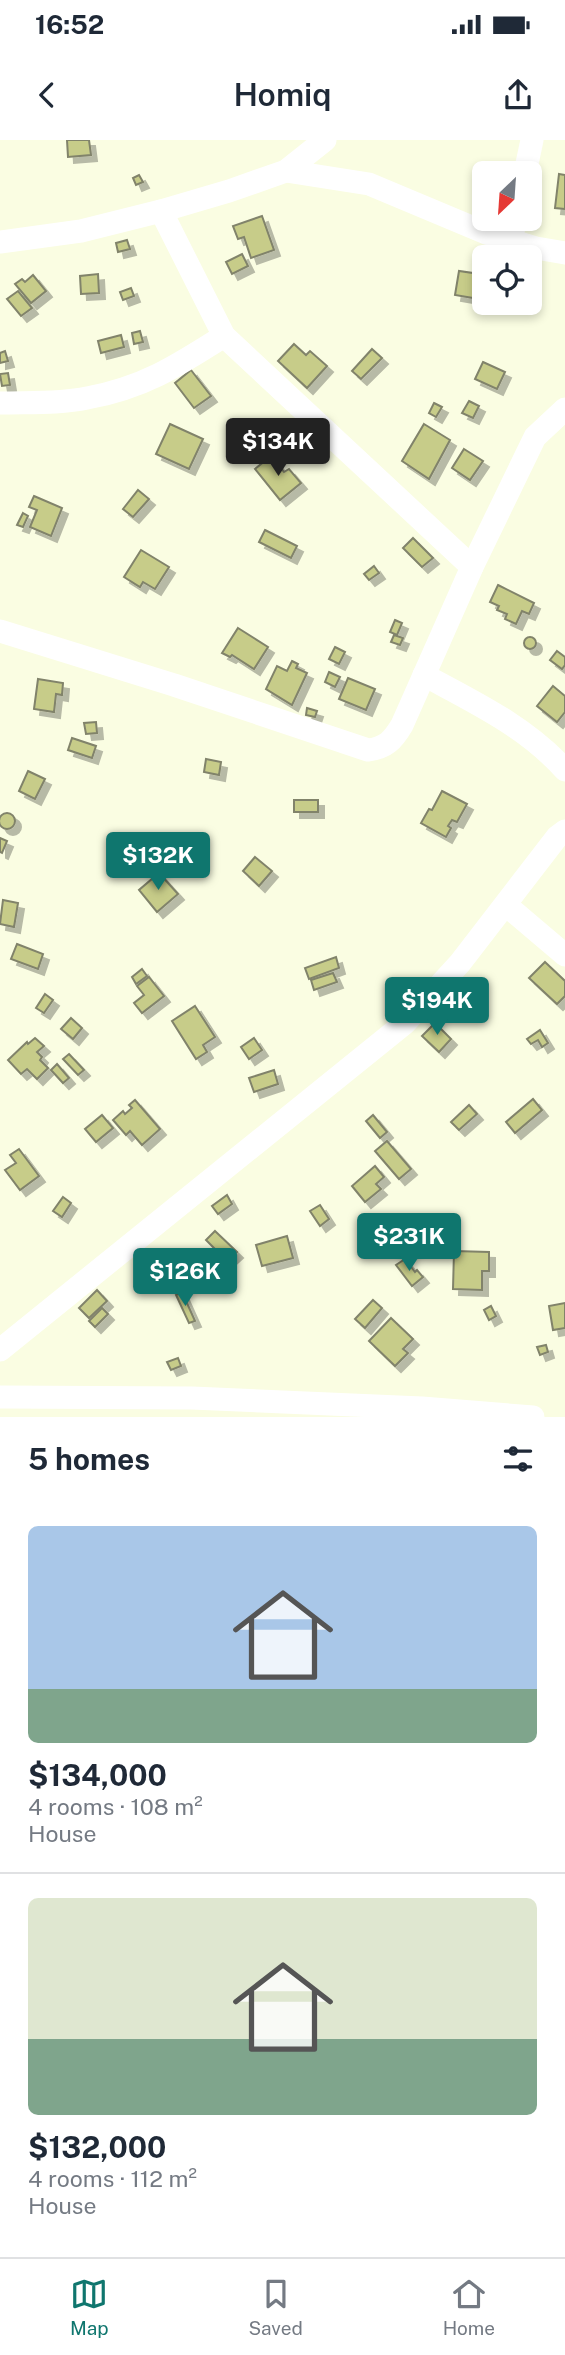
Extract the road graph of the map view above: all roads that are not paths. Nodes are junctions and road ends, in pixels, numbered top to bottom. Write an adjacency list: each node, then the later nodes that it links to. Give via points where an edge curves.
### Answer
1 (325, 140): 4 (street)
2 (532, 140): 3 (street)
3 (528, 161)
4 (286, 171): 5 (street); 6 (street, via 369,184 443,216)
5 (162, 211): 8 (street, via 81,232); 10 (street)
6 (472, 221)
7 (517, 231): 9 (street)
8 (0, 242)
9 (565, 253)
10 (224, 336): 11 (street, via 170,371 131,387 85,399); 13 (street)
11 (0, 403)
12 (565, 409): 13 (street, via 535,436)
13 (472, 567): 15 (street)
14 (0, 631): 15 (street, via 368,750 382,748 393,739)
15 (424, 675): 16 (street, via 510,722)
16 (565, 770)
17 (565, 831): 18 (street)
18 (506, 905): 19 (street); 20 (street, via 405,1023)
19 (565, 956)
20 (0, 1350)
21 (0, 1396): 22 (street)
22 (186, 1408): 23 (street, via 422,1408)
23 (533, 1417)

